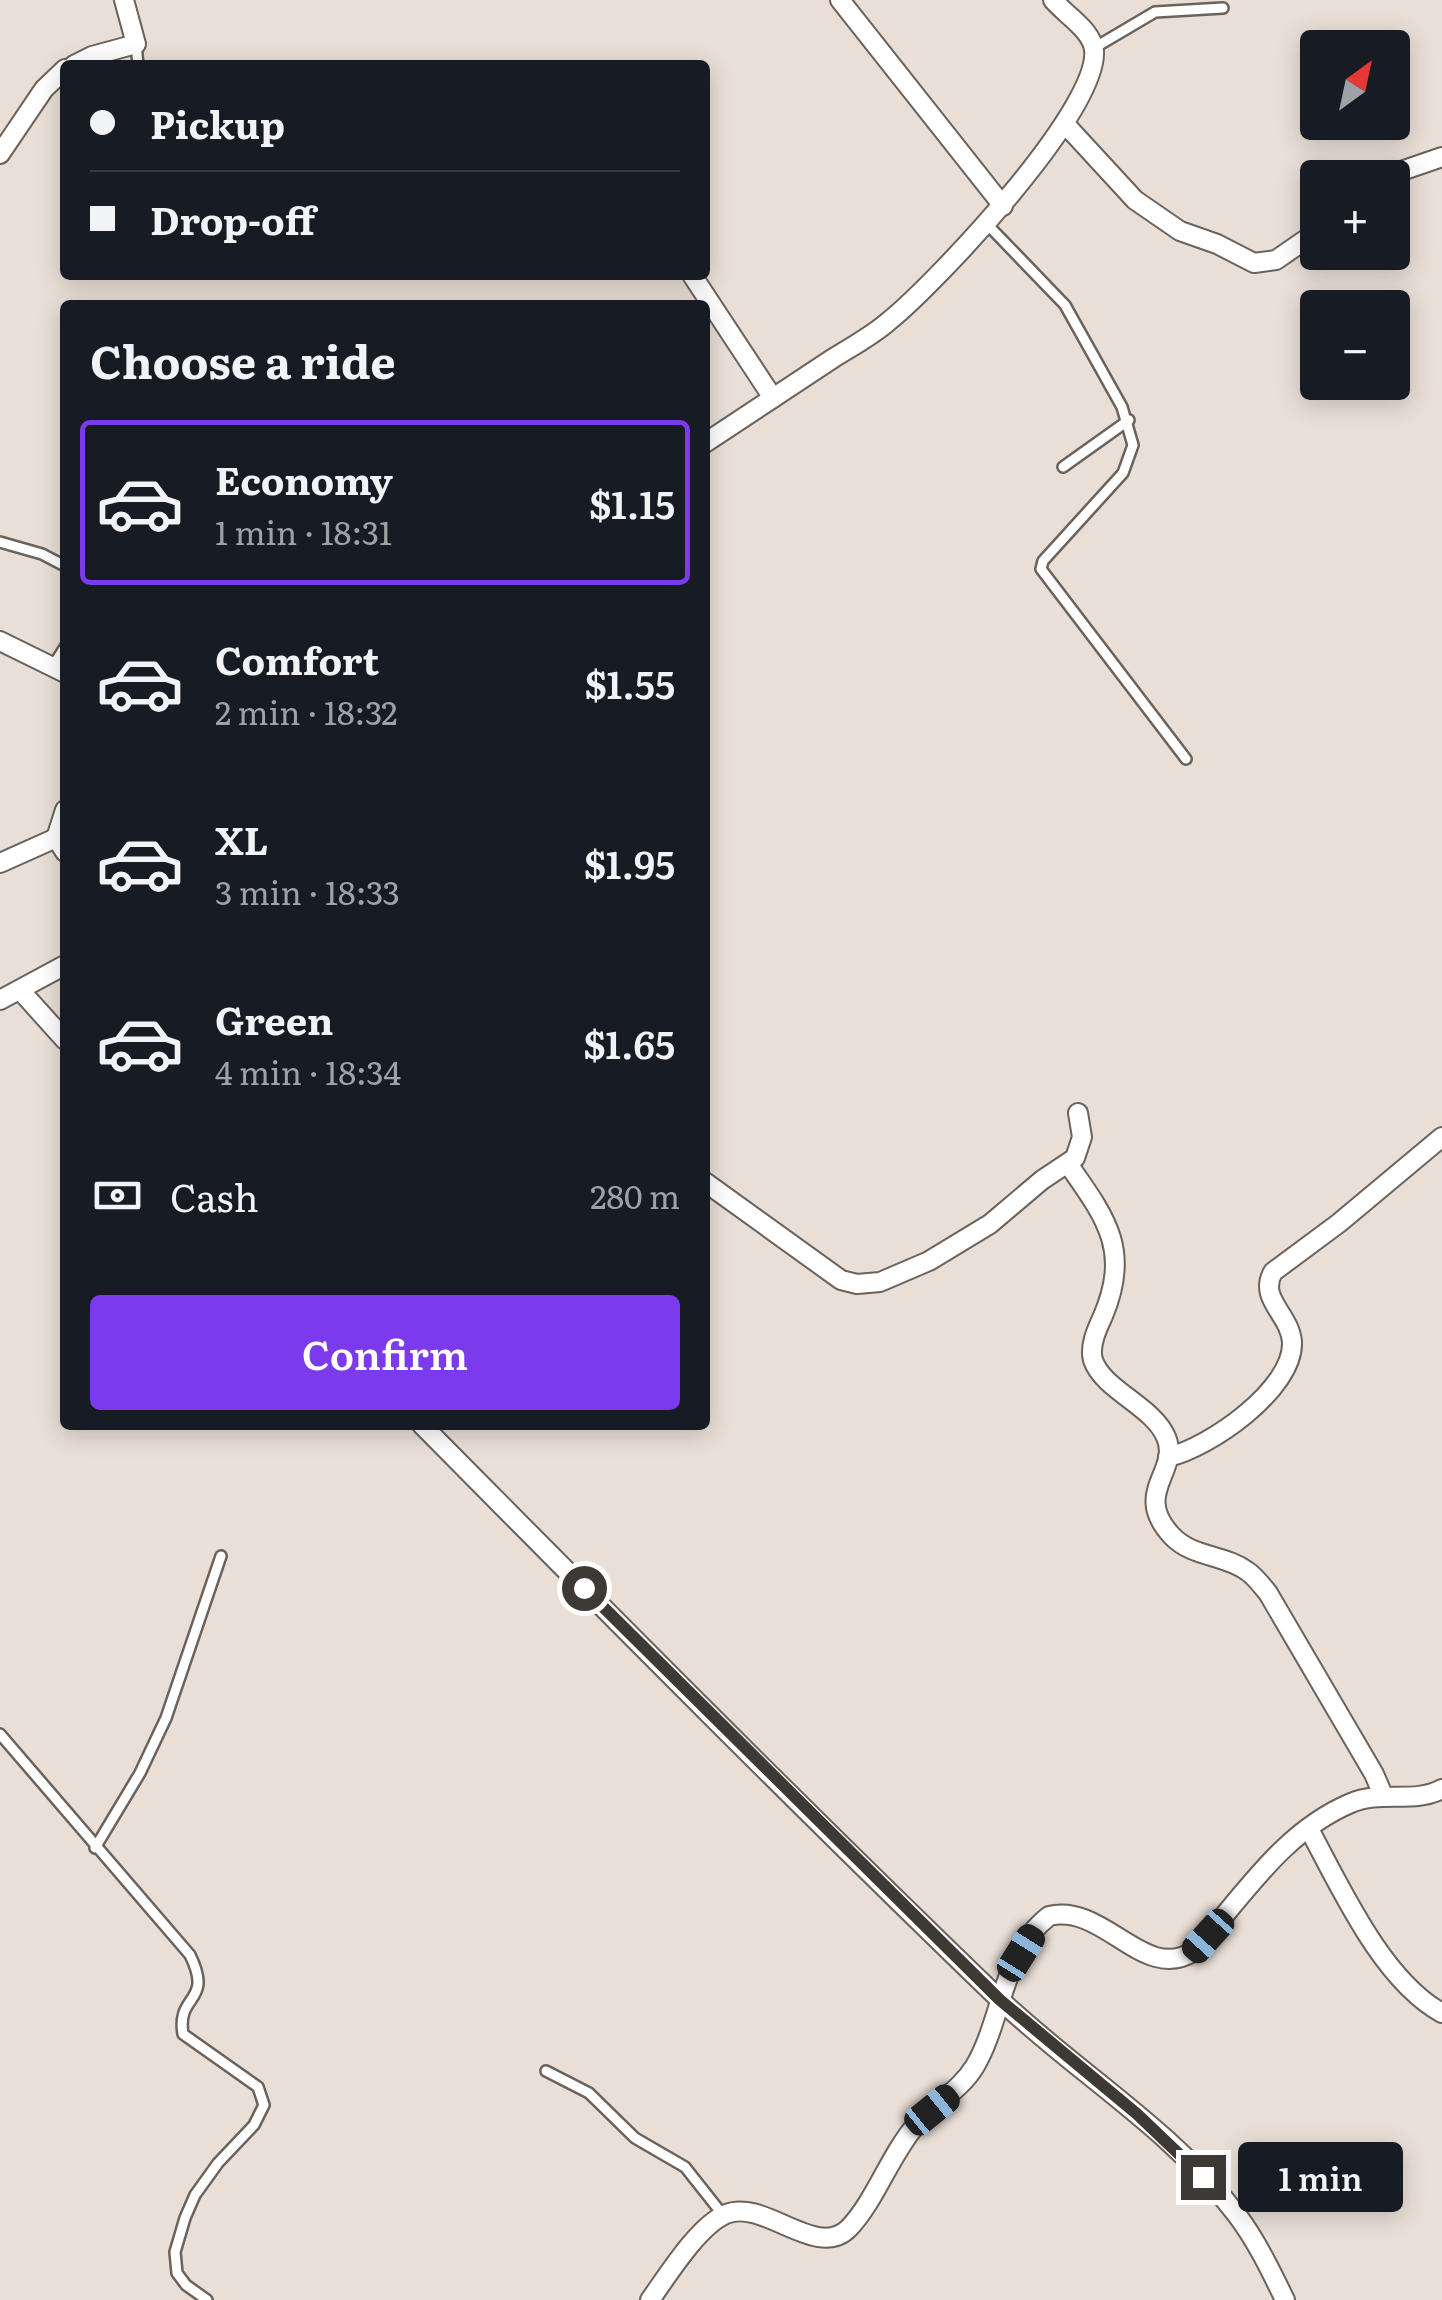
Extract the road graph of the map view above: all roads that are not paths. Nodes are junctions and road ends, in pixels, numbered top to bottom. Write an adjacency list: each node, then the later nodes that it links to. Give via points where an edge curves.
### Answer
1 (124, 0): 5 (street)
2 (840, 0): 14 (street)
3 (1053, 0): 6 (street)
4 (1224, 8): 6 (lane, via 1156,12)
5 (136, 44): 7 (street); 8 (lane)
6 (1094, 48): 10 (street)
7 (84, 60)
8 (138, 60)
9 (60, 74): 11 (street)
10 (1065, 124): 14 (street); 16 (street, via 1118,184 1180,231 1254,264 1276,260)
11 (0, 154)
12 (1442, 157): 13 (street)
13 (1410, 168)
14 (1003, 206): 15 (street)
15 (986, 223): 18 (street, via 890,321); 19 (lane, via 1065,306)
16 (1300, 243)
17 (710, 302): 18 (street)
18 (773, 398): 20 (street)
19 (1129, 420): 21 (lane); 26 (lane, via 1129,464 1041,569)
20 (710, 440)
21 (1063, 468)
22 (0, 542): 23 (lane)
23 (60, 563)
24 (0, 641): 25 (street)
25 (59, 670)
26 (1186, 759)
27 (60, 845): 28 (street)
28 (0, 863)
29 (60, 968): 30 (street)
30 (20, 990): 31 (street); 32 (street)
31 (0, 1000)
32 (60, 1034)
33 (1078, 1113): 35 (street, via 1081,1148)
34 (1442, 1137): 38 (street, via 1273,1272 1269,1296 1292,1338 1285,1374 1206,1442)
35 (1068, 1164): 36 (street, via 928,1261 880,1282 857,1284 823,1269); 38 (street, via 1101,1210 1116,1256 1092,1358 1156,1420 1168,1440)
36 (710, 1186)
37 (427, 1430): 45 (street)
38 (1168, 1457): 42 (street, via 1154,1497 1158,1518 1197,1554 1249,1572 1268,1593)
39 (220, 1556): 44 (lane, via 166,1718)
40 (0, 1734): 44 (lane)
41 (1442, 1789): 42 (street)
42 (1382, 1795): 43 (street, via 1352,1803)
43 (1309, 1829): 45 (street, via 1262,1868 1184,1958 1163,1960 1084,1919 1049,1916 1012,1968); 46 (street, via 1407,1988)
44 (95, 1848): 49 (lane, via 190,1955 200,1976 180,2019 182,2034 258,2087 264,2105 194,2195 185,2218 177,2273)
45 (1000, 2000): 48 (street, via 973,2070 916,2124 848,2229 816,2237 748,2212); 51 (street, via 1137,2114 1220,2194 1252,2236)
46 (1442, 2013)
47 (546, 2071): 48 (lane, via 589,2093 635,2138 684,2167)
48 (724, 2215): 50 (street)
49 (207, 2300)
50 (650, 2300)
51 (1285, 2300)

